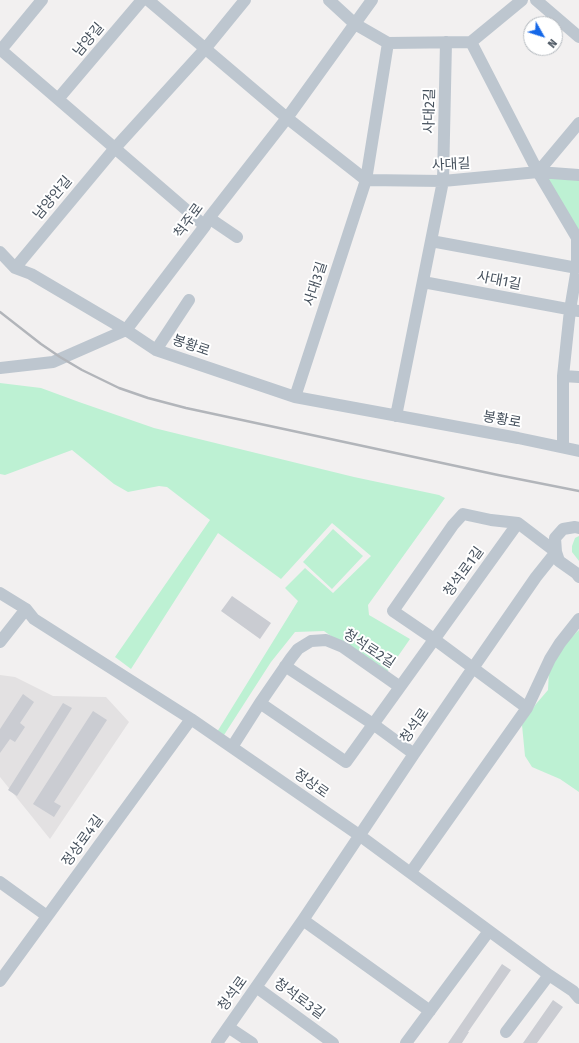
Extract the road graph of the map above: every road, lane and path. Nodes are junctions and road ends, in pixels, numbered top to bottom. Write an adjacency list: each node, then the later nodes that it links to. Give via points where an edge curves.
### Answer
1 (42, 0): 15 (street)
2 (142, 0): 16 (street, 남양길)
3 (148, 0): 14 (street)
4 (245, 0): 14 (street, 남양안길)
5 (329, 0): 9 (street)
6 (372, 0): 9 (street, 척주로)
7 (522, 0): 12 (street)
8 (536, 0): 10 (street)
9 (356, 24): 13 (street); 17 (street, 척주로)
10 (579, 37)
11 (446, 42): 12 (street); 13 (street); 23 (street, 사대2길)
12 (471, 42): 20 (street)
13 (388, 43): 22 (street)
14 (205, 49): 17 (street); 19 (street, 남양안길)
15 (0, 51): 16 (street)
16 (58, 99): 19 (street)
17 (287, 118): 22 (street); 24 (street, 척주로)
18 (579, 123): 20 (street)
19 (115, 148): 24 (street); 29 (street, 남양안길)
20 (538, 172): 21 (street); 23 (street, 사대길); 26 (street)
21 (579, 176)
22 (366, 180): 23 (street, 사대길); 39 (street, 사대3길)
23 (443, 181): 27 (street)
24 (207, 222): 25 (street); 34 (street, 척주로)
25 (236, 237)
26 (578, 238): 30 (street)
27 (431, 241): 30 (street, 사대1길); 31 (street)
28 (0, 252): 29 (street, 봉황로)
29 (15, 268): 34 (street, 봉황로, via 31,274)
30 (577, 268): 33 (street)
31 (423, 282): 33 (street, 사대1길); 40 (street)
32 (190, 300): 35 (street)
33 (575, 310): 37 (street)
34 (126, 330): 35 (street, 봉황로); 36 (street, 척주로, via 53,362)
35 (156, 350): 39 (street, 봉황로)
36 (0, 368)
37 (563, 376): 38 (street); 41 (street)
38 (579, 377)
39 (295, 398): 40 (street, 봉황로)
40 (396, 416): 41 (street, 봉황로)
41 (563, 447): 42 (street, 봉황로)
42 (579, 451)
43 (518, 523): 45 (street); 50 (street, 청석로1길); 50 (street, via 463,514 453,525 393,611)
44 (579, 528): 45 (street, 청석로, via 563,529 555,538)
45 (556, 552): 46 (street, via 559,561); 53 (street, 청석로)
46 (579, 577)
47 (0, 593): 48 (street, 정상로)
48 (26, 609): 51 (street); 57 (street, 정상로, via 34,619)
49 (579, 619): 56 (street, via 550,659)
50 (434, 639): 53 (street); 54 (street, 청석로1길)
51 (0, 642)
52 (285, 666): 54 (street, 청석로2길, via 298,649 311,641 326,640 343,648); 55 (street, 청석로2길); 58 (street)
53 (473, 668): 56 (street); 60 (street, 청석로)
54 (400, 687): 58 (street, 청석로2길)
55 (260, 703): 58 (street, 청석로2길, via 346,762); 59 (street, 청석로2길)
56 (527, 708): 62 (street)
57 (190, 719): 59 (street, 정상로); 64 (street, 정상로4길)
58 (373, 724): 60 (street)
59 (232, 747): 61 (street, 정상로)
60 (414, 754): 61 (street, 청석로)
61 (359, 835): 62 (street, 정상로); 65 (street, 청석로)
62 (410, 872): 66 (street, 정상로)
63 (1, 884): 64 (street)
64 (47, 916): 68 (street, 정상로4길)
65 (303, 920): 69 (street, 청석로); 71 (street)
66 (489, 931): 67 (street, 정상로); 71 (street)
67 (549, 975): 70 (street, 정상로); 73 (street)
68 (0, 981)
69 (256, 987): 72 (street, 청석로); 74 (street, 청석로3길)
70 (577, 991)
71 (430, 1011): 77 (street)
72 (228, 1027): 75 (street, 청석로); 76 (street, 청석로)
73 (506, 1032)
74 (325, 1041)
75 (217, 1043)
76 (252, 1043)
77 (406, 1043)

